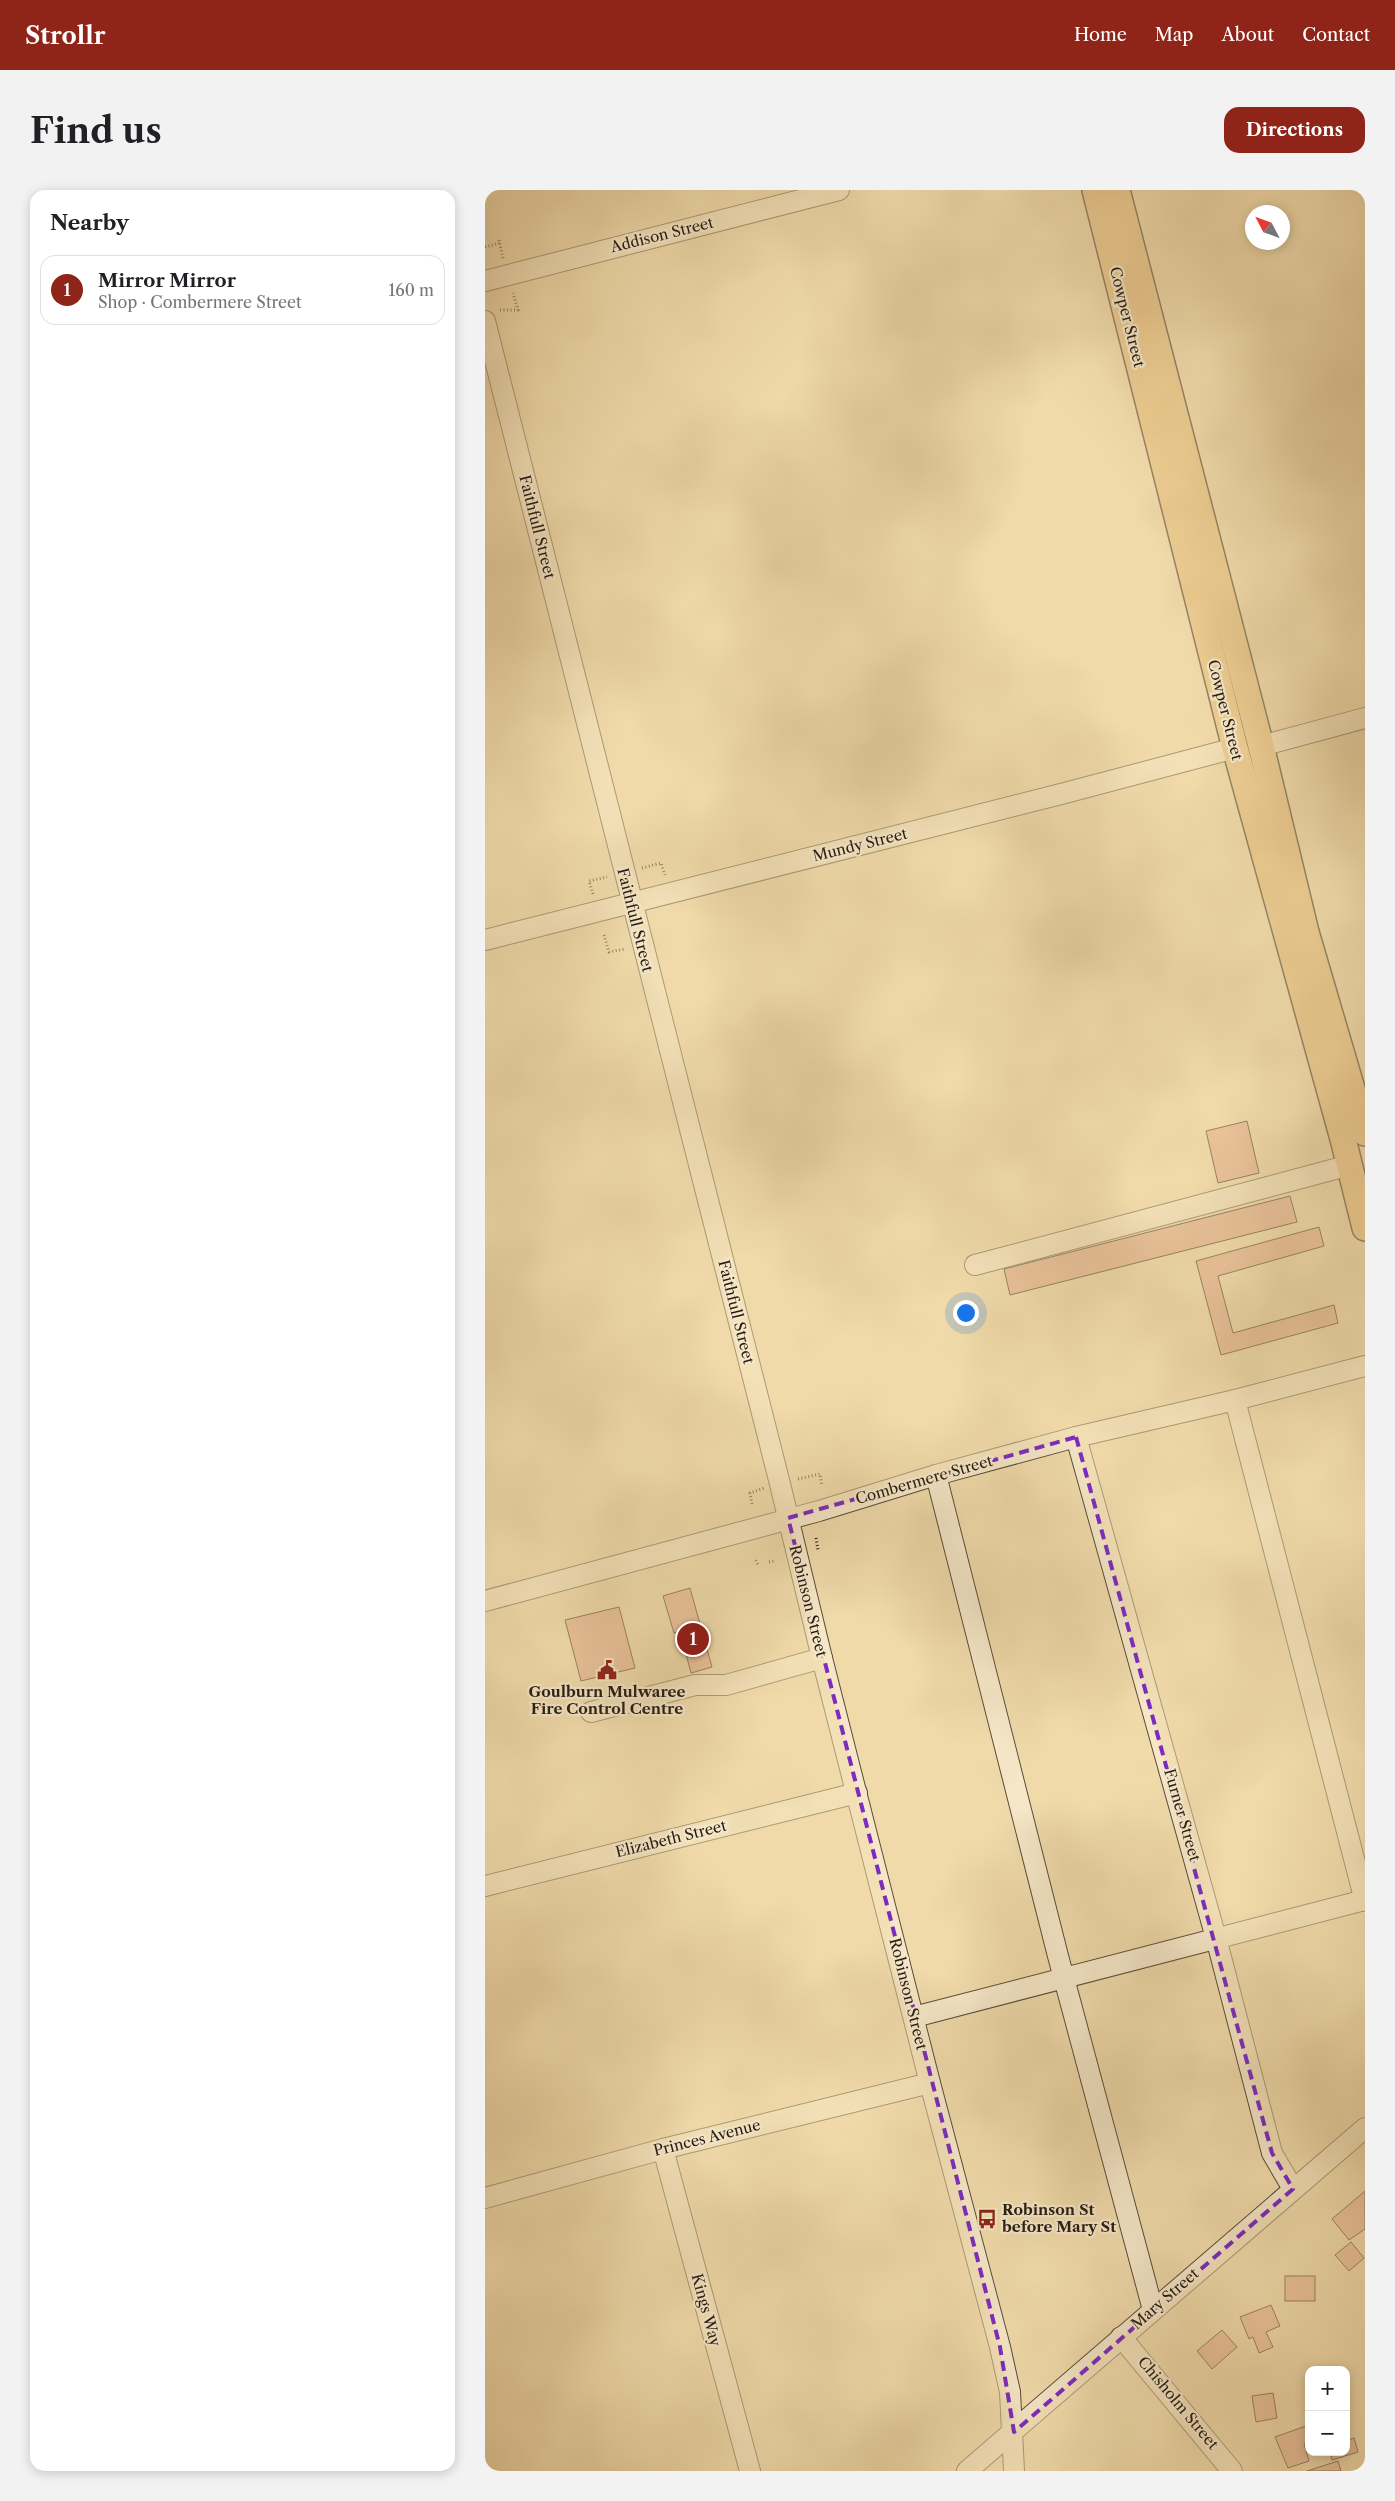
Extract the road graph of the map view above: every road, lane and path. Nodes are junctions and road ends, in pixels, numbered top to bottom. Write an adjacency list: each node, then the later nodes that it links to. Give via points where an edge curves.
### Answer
1 (839, 190): 6 (street, Addison Street)
2 (1095, 190): 11 (main road, Cowper Street)
3 (1117, 190): 10 (main road, Cowper Street)
4 (485, 247): 5 (path, via 499,242)
5 (503, 260)
6 (485, 281)
7 (513, 292): 8 (path, via 518,310)
8 (493, 315): 16 (street, Faithfull Street)
9 (1365, 718): 10 (street)
10 (1261, 746): 20 (main road, Cowper Street, via 1306,932)
11 (1235, 748): 16 (street, Mundy Street); 21 (main road, Cowper Street)
12 (642, 868): 14 (path, via 661,863)
13 (612, 875): 15 (path, via 589,881)
14 (667, 881)
15 (595, 899)
16 (631, 904): 18 (street, Mundy Street); 32 (street, Faithfull Street)
17 (605, 935): 19 (path, via 609,952)
18 (485, 940)
19 (630, 948)
20 (1365, 1133)
21 (1350, 1165): 22 (main road, Cowper Street); 23 (street)
22 (1365, 1228)
23 (975, 1265)
24 (1365, 1366): 25 (street, Combermere Street)
25 (1235, 1400): 26 (street, Combermere Street); 44 (street)
26 (1076, 1438): 27 (street, Combermere Street); 45 (street, Furner Street)
27 (936, 1475): 32 (street, Combermere Street); 46 (street)
28 (797, 1480): 29 (path, via 820,1474)
29 (822, 1486)
30 (764, 1488): 31 (path, via 750,1493)
31 (752, 1504)
32 (788, 1518): 39 (street, Combermere Street); 40 (street, Robinson Street)
33 (816, 1538): 34 (path)
34 (818, 1550)
35 (756, 1560): 38 (path)
36 (774, 1561): 37 (path)
37 (769, 1562)
38 (758, 1565)
39 (485, 1601)
40 (822, 1658): 41 (street, via 726,1685 695,1685); 42 (street, Robinson Street)
41 (591, 1712)
42 (857, 1793): 43 (street, Elizabeth Street); 47 (street, Robinson Street)
43 (485, 1886)
44 (1365, 1901): 45 (street)
45 (1216, 1938): 46 (street); 51 (street, Furner Street, via 1272,2153)
46 (1064, 1978): 47 (street); 53 (street)
47 (913, 2018): 48 (street, Robinson Street)
48 (930, 2083): 50 (street, Princes Avenue); 55 (street, Robinson Street, via 1000,2347 1010,2392)
49 (1365, 2128): 51 (street, Mary Street)
50 (663, 2149): 52 (street, Princes Avenue); 56 (street, Kings Way)
51 (1293, 2189): 53 (street, Mary Street)
52 (485, 2198)
53 (1153, 2310): 54 (street, Mary Street)
54 (1121, 2337): 55 (street, Mary Street); 59 (street, Chisholm Street)
55 (1014, 2432): 57 (street, Mary Street); 58 (street, Robinson Street)
56 (750, 2471)
57 (967, 2471)
58 (1015, 2471)
59 (1232, 2471)

